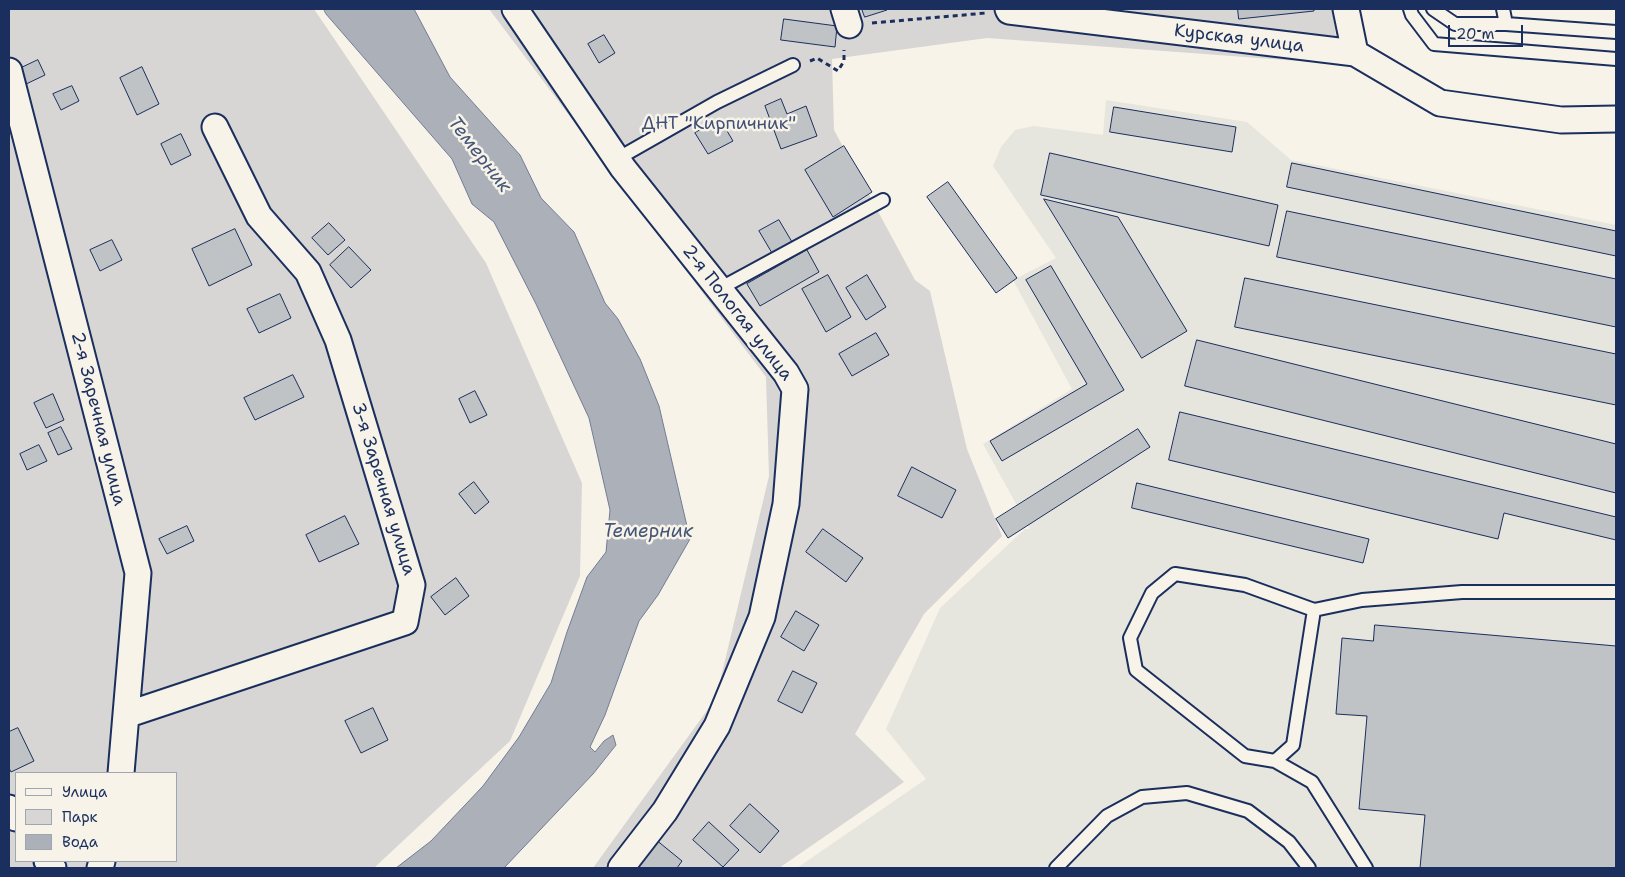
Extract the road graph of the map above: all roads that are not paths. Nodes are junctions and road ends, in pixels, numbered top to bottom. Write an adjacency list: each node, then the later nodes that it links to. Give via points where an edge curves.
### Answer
1 (515, 9): 15 (street, 2-я Пологая улица)
2 (1346, 9): 9 (street)
3 (1410, 9): 10 (lane, via 1434,44)
4 (1434, 9): 7 (lane, via 1455,24)
5 (1503, 9): 7 (lane)
6 (1008, 10): 9 (street, Курская улица)
7 (1506, 24): 8 (lane)
8 (1616, 32)
9 (1355, 53): 13 (street, Курская улица, via 1440,103 1561,120)
10 (1616, 59)
11 (793, 65): 15 (lane, via 717,102)
12 (9, 70): 20 (street, 2-я Заречная улица, via 138,574)
13 (1616, 119)
14 (215, 127): 20 (street, 3-я Заречная улица, via 259,216 308,272 334,331 412,585 406,622)
15 (617, 160): 17 (street, 2-я Пологая улица)
16 (883, 200): 17 (lane)
17 (719, 289): 23 (street, 2-я Пологая улица, via 786,373 795,389 786,504 762,617 718,726 665,811)
18 (1616, 592): 19 (lane, via 1462,592 1362,600)
19 (1314, 610): 21 (lane, via 1294,745); 21 (lane, via 1245,586 1175,574 1152,593 1130,638 1136,670 1245,756)
20 (126, 714): 22 (street, 2-я Заречная улица)
21 (1275, 761): 26 (lane, via 1312,782)
22 (121, 772)
23 (621, 868)
24 (1056, 868): 25 (lane, via 1107,816 1142,797 1187,793 1248,811 1289,842)
25 (1309, 868)
26 (1366, 868)

